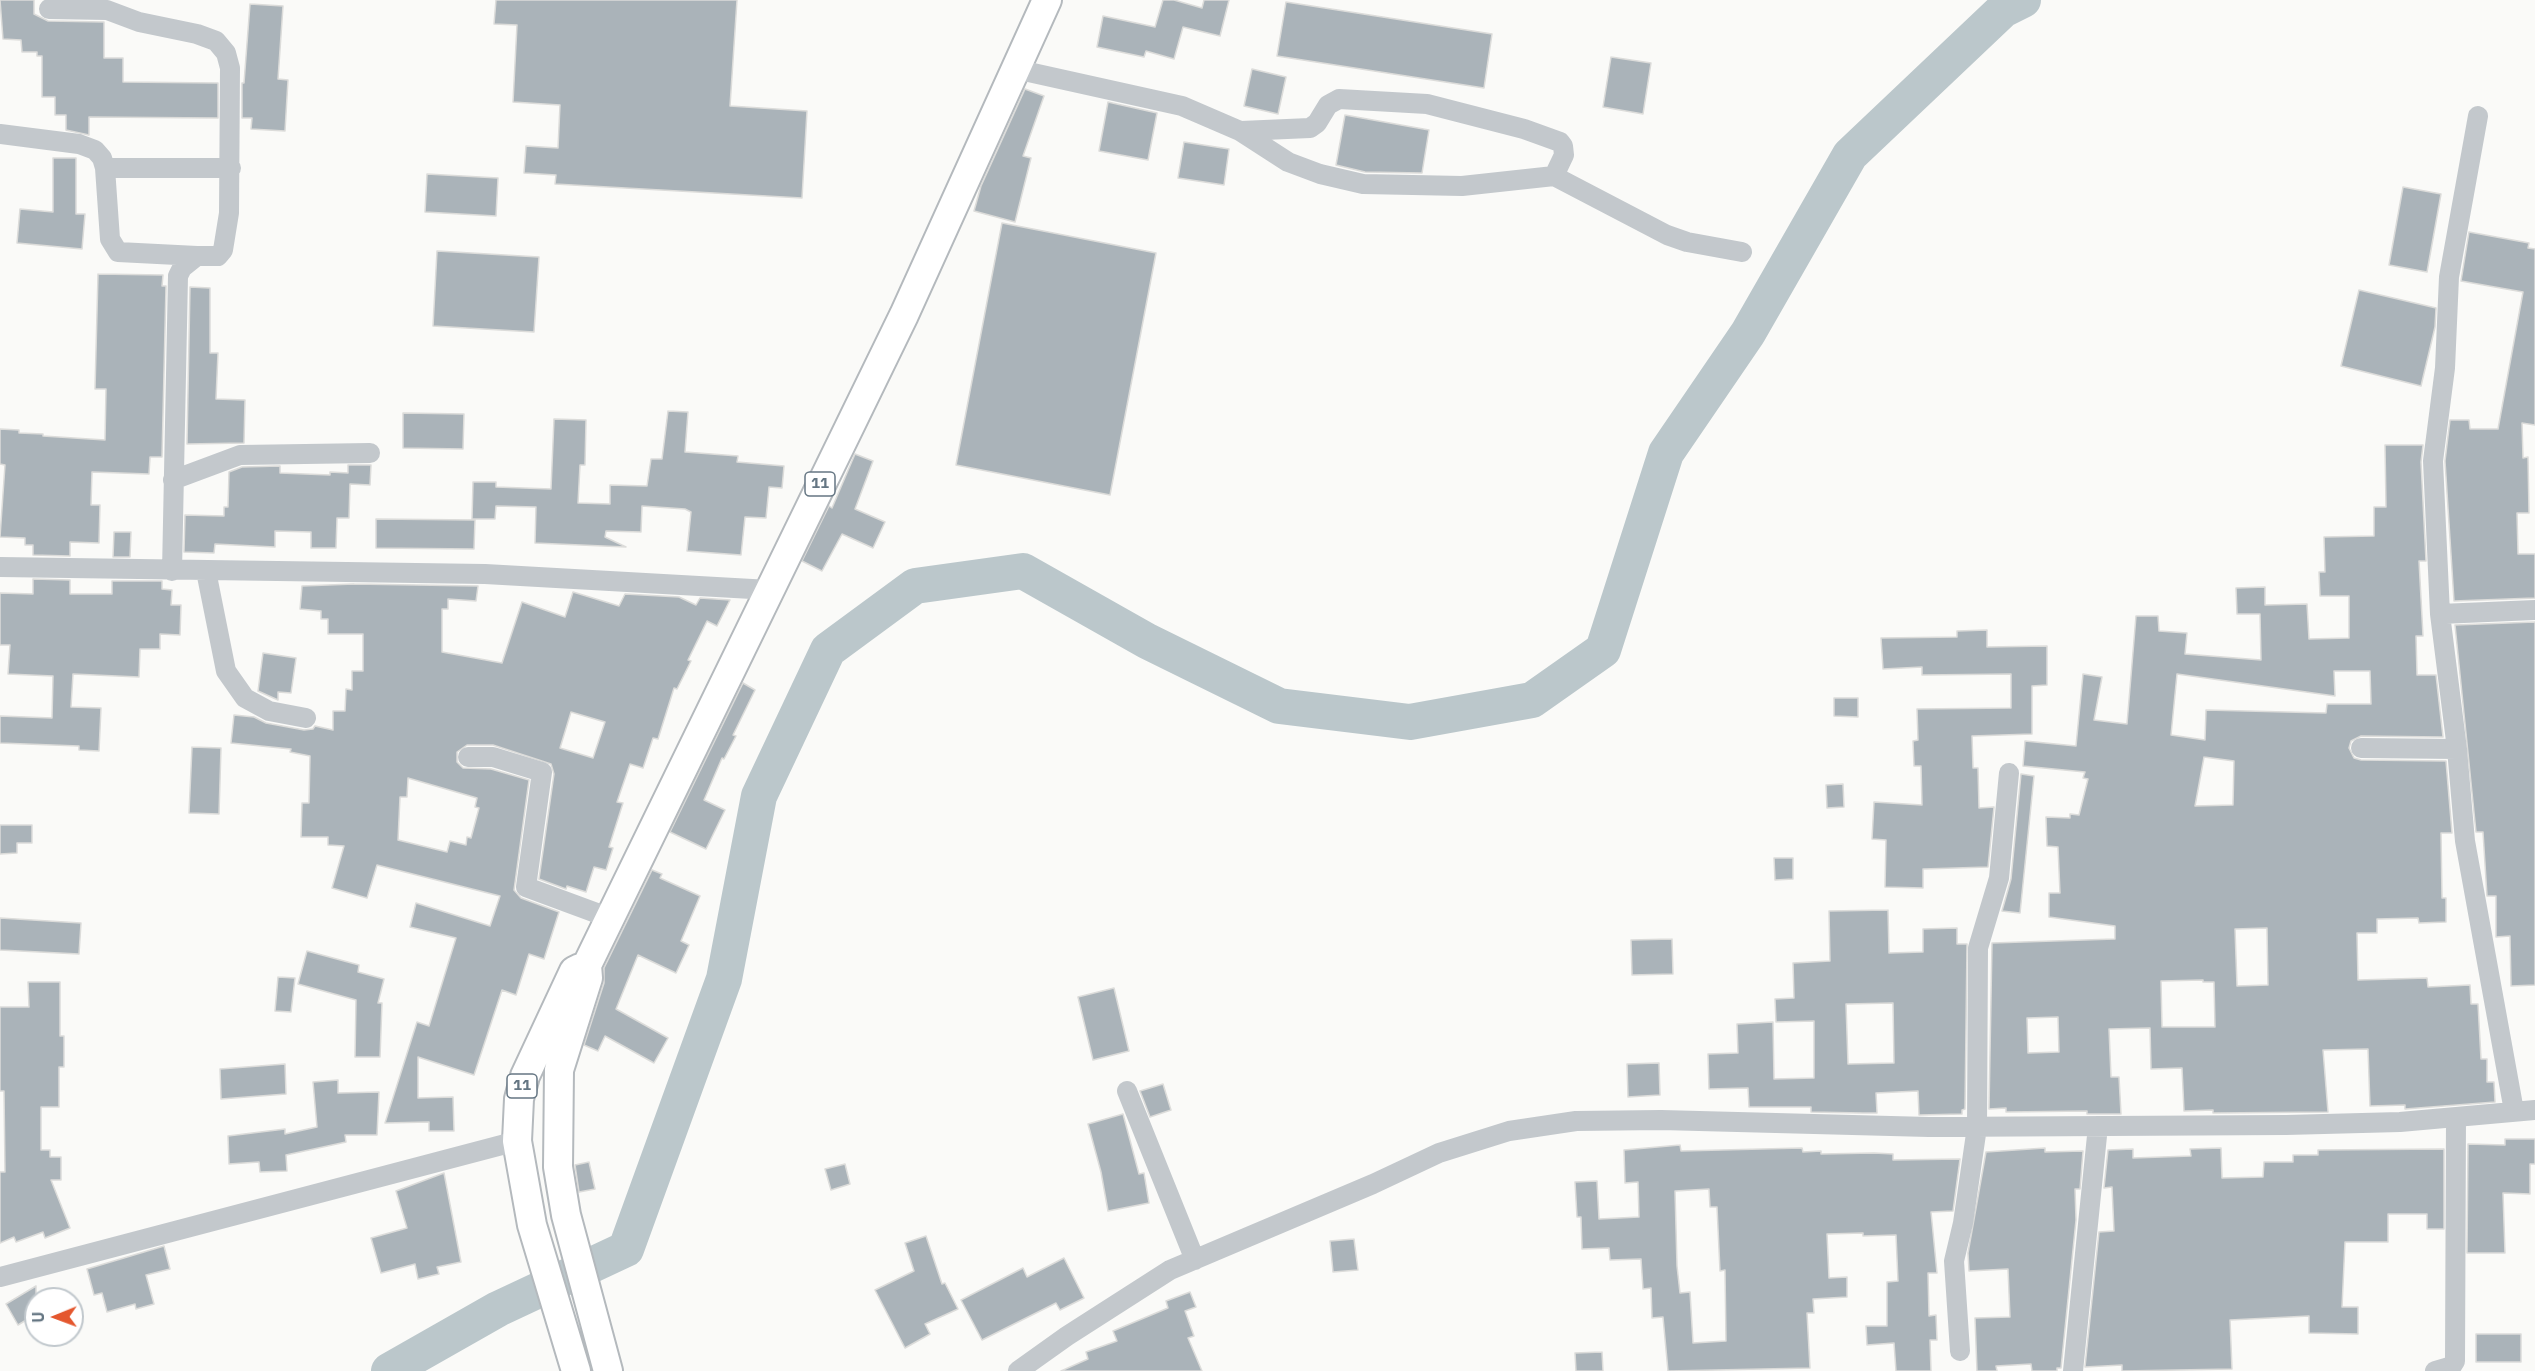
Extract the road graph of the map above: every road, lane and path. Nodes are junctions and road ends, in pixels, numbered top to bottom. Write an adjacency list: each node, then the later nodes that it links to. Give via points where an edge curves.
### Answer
1 (1047, 0): 3 (highway, 11)
2 (49, 9): 8 (street, via 107,10 216,41 226,53 230,68)
3 (1015, 69): 5 (street, via 1182,106); 17 (highway, 11, via 904,315)
4 (2478, 116): 19 (street, via 2449,277 2445,368 2433,461)
5 (1240, 131): 9 (street, via 1288,162 1363,184 1462,186); 9 (street, via 1310,128 1339,99 1427,104 1560,142 1564,155)
6 (0, 134): 7 (street, via 79,144 95,150)
7 (105, 168): 8 (street); 11 (street, via 110,239 118,252)
8 (231, 168): 11 (street, via 223,250 218,256)
9 (1554, 176): 10 (street, via 1667,235)
10 (1742, 252)
11 (197, 256): 13 (street, via 177,276)
12 (370, 453): 13 (street, via 240,455)
13 (173, 480): 15 (street)
14 (0, 567): 15 (street)
15 (172, 571): 16 (street)
16 (206, 571): 17 (street, via 485,574); 20 (street, via 226,671 245,698 269,711)
17 (770, 590): 25 (highway, 11)
18 (2535, 610): 19 (street)
19 (2440, 614): 22 (street)
20 (306, 718)
21 (2361, 747): 22 (street)
22 (2457, 749): 29 (street, via 2472,890)
23 (468, 757): 25 (street, via 493,757 542,771 526,887)
24 (2009, 772): 32 (street, via 1999,878 1978,948)
25 (610, 918): 26 (highway, 11)
26 (587, 964): 33 (highway, 11, via 574,972 525,1076 519,1099); 38 (highway, 11, via 588,978 558,1071 558,1167 566,1215)
27 (1126, 1091): 34 (street)
28 (2535, 1110): 29 (street)
29 (2514, 1111): 30 (street)
30 (2456, 1118): 31 (street, via 2372,1123); 41 (street, via 2456,1361)
31 (2098, 1126): 32 (street); 40 (street)
32 (1977, 1127): 34 (street, via 1661,1120 1576,1121 1509,1131 1439,1153); 36 (street, via 1954,1261)
33 (517, 1141): 35 (street); 37 (highway, 11, via 532,1225)
34 (1195, 1260): 39 (street, via 1170,1270)
35 (0, 1277)
36 (1960, 1351)
37 (576, 1371)
38 (608, 1371)
39 (1018, 1371)
40 (2073, 1371)
41 (2435, 1371)

